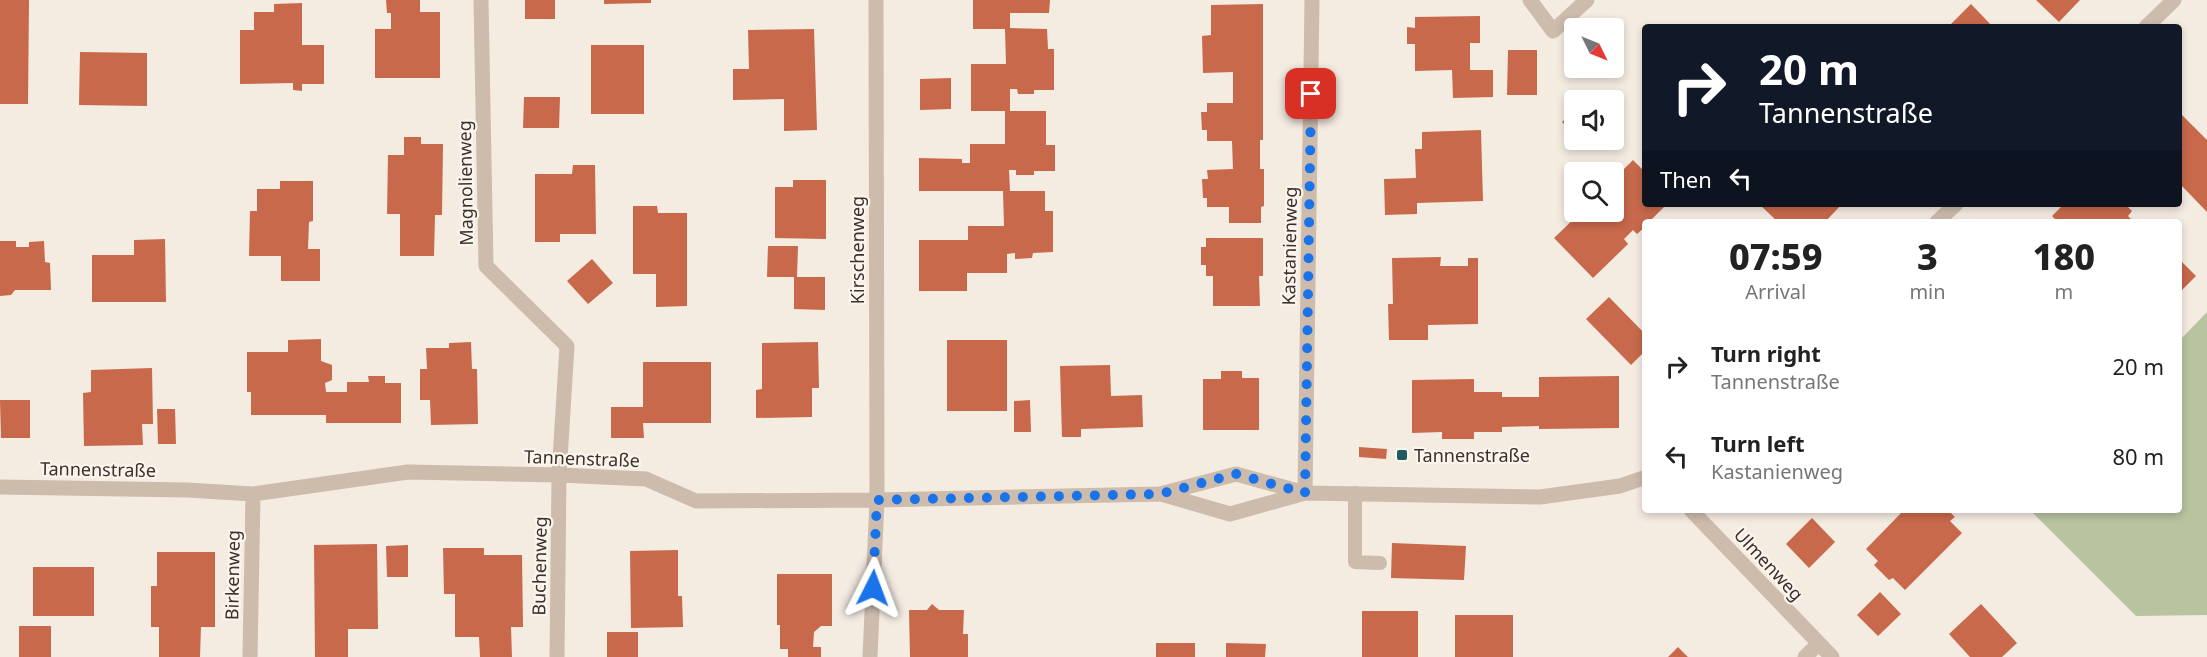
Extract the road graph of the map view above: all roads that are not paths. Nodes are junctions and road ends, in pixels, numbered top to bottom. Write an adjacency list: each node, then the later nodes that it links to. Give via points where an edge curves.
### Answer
1 (481, 0): 10 (street, Magnolienweg, via 486,266 567,346)
2 (876, 0): 17 (street, Kirschenweg)
3 (1312, 0): 13 (street, Kastanienweg)
4 (1530, 0): 5 (street, via 1553,32)
5 (1587, 0)
6 (2174, 0): 7 (street)
7 (2149, 24)
8 (1953, 207): 9 (street)
9 (1940, 219)
10 (560, 475): 15 (street, Tannenstraße, via 408,472); 17 (street, Tannenstraße, via 646,479 696,501); 22 (street, Buchenweg)
11 (1642, 478): 14 (street, Tannenstraße, via 1620,486 1540,497)
12 (0, 487): 15 (street, Tannenstraße)
13 (1305, 493): 14 (street, Tannenstraße); 16 (street, Tannenstraße, via 1236,474); 16 (street, Tannenstraße, via 1230,514)
14 (1355, 493): 19 (lane, via 1354,562)
15 (253, 494): 21 (street, Birkenweg)
16 (1160, 494): 17 (street, Tannenstraße)
17 (877, 500): 23 (street, Kirschenweg)
18 (1694, 513): 20 (street, Ulmenweg)
19 (1380, 563)
20 (1818, 644): 24 (street); 25 (street, Ulmenweg)
21 (250, 657)
22 (557, 657)
23 (870, 657)
24 (1805, 657)
25 (1832, 657)

